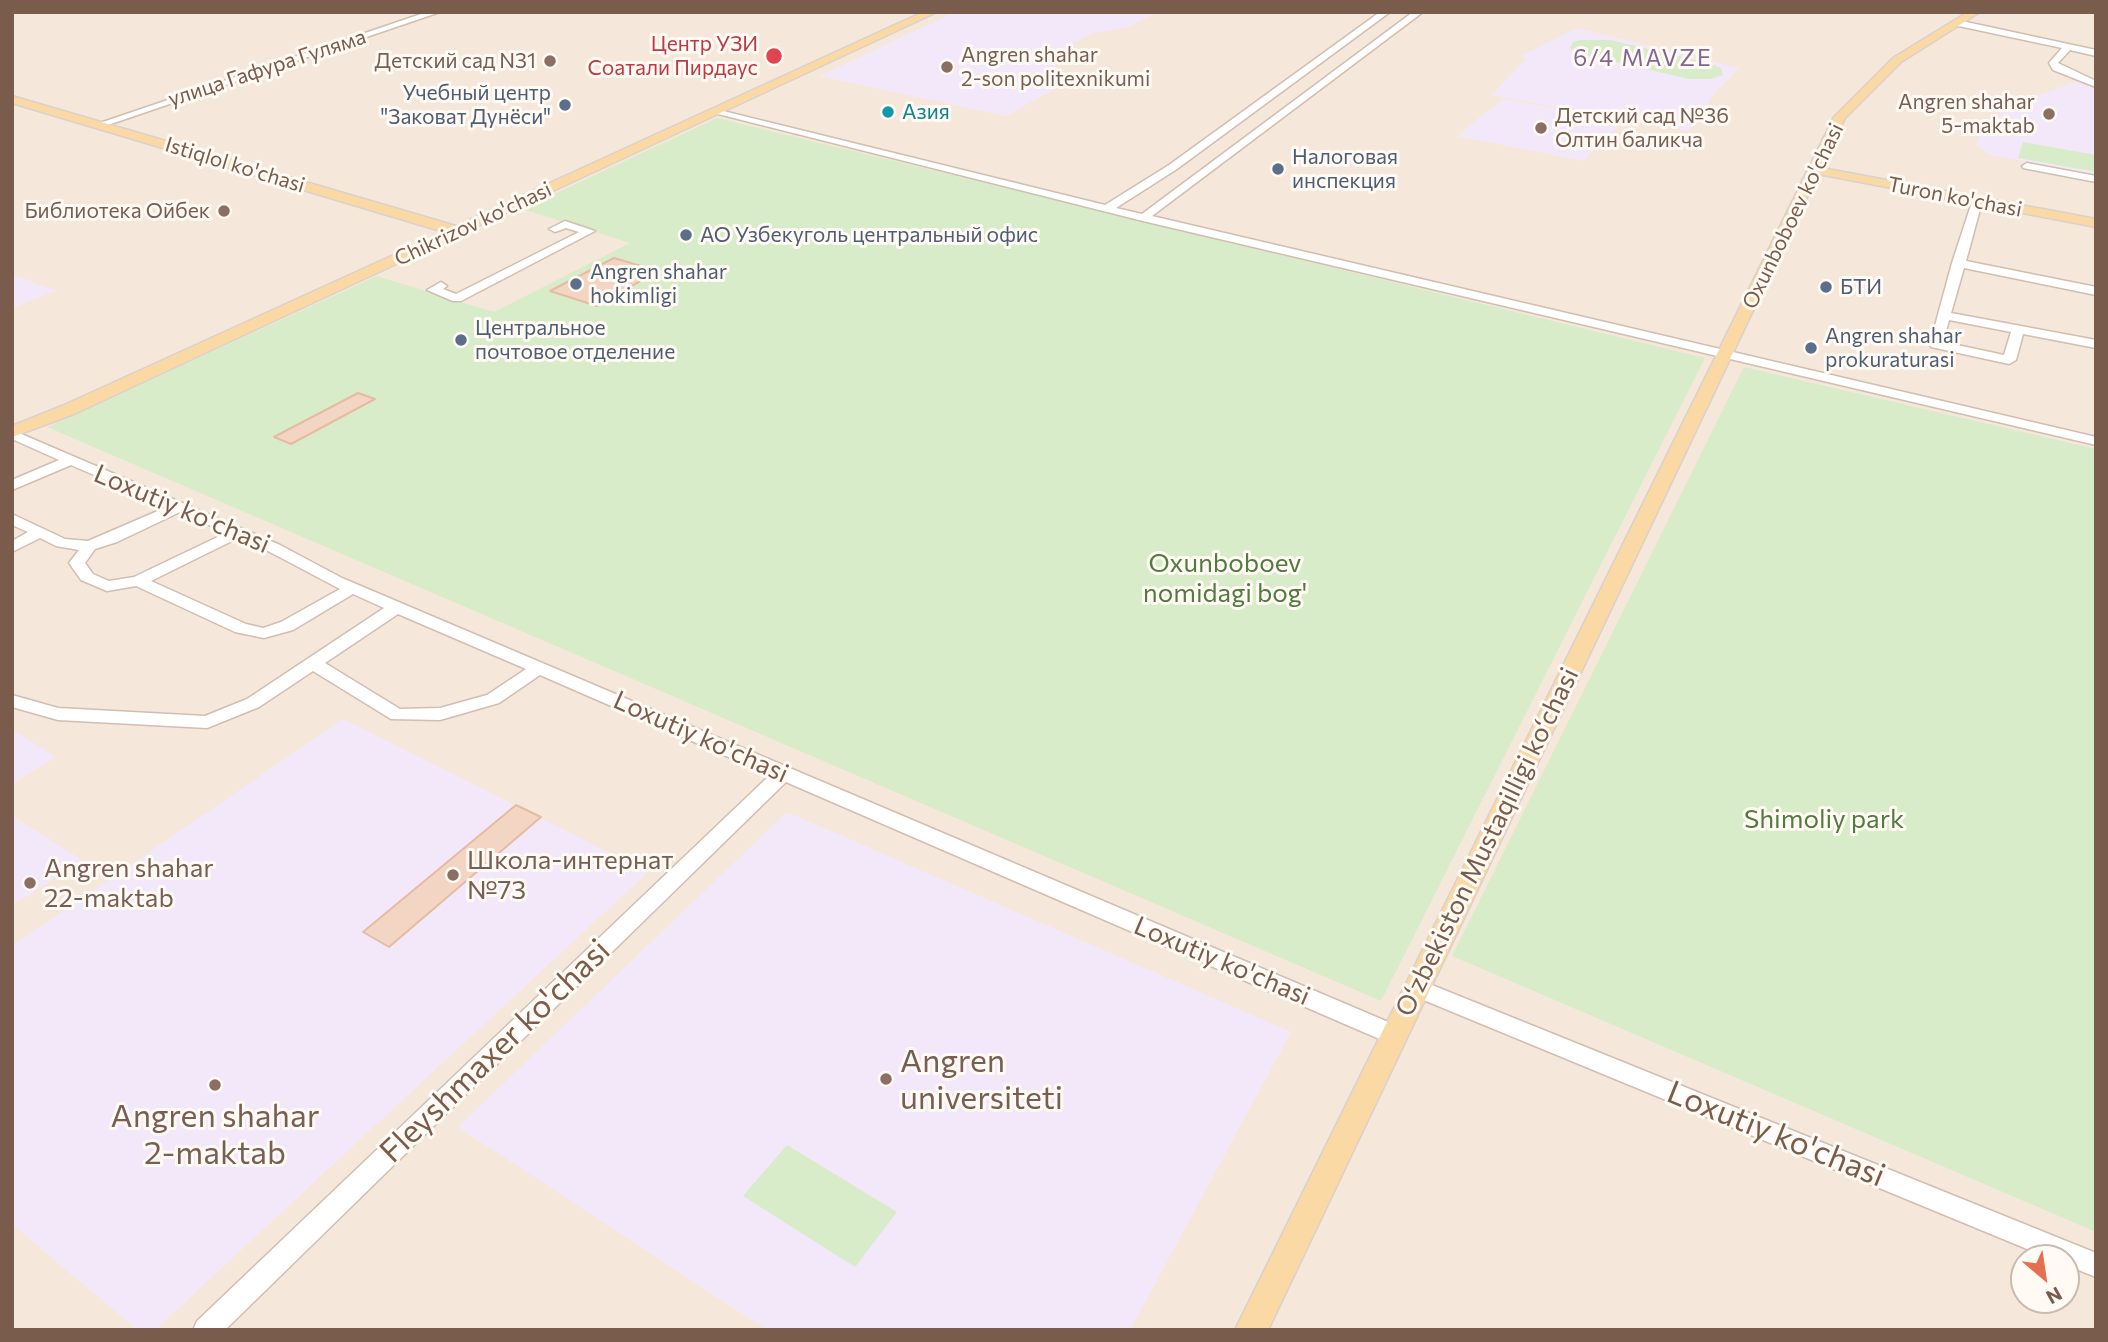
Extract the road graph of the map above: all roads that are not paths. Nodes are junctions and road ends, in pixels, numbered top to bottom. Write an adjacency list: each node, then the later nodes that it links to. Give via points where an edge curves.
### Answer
1 (405, 12): 12 (street)
2 (436, 12): 18 (street, улица Гафура Гуляма)
3 (917, 12): 24 (main road, Chikrizov ko'chasi)
4 (932, 12): 16 (main road, Chikrizov ko'chasi)
5 (1386, 12): 23 (street, via 1173,167)
6 (1419, 12): 25 (street)
7 (1975, 12): 8 (main road, Oxunboboev ko'chasi)
8 (1957, 23): 9 (street); 20 (main road, Oxunboboev ko'chasi, via 1897,60 1840,117)
9 (2068, 47): 10 (street); 11 (street, via 2053,63 2056,68)
10 (2096, 53)
11 (2096, 84)
12 (164, 91)
13 (12, 99): 14 (main road, Istiqlol ko'chasi)
14 (46, 109): 17 (main road); 18 (main road, Istiqlol ko'chasi, via 80,119)
15 (12, 111): 17 (main road, Istiqlol ko'chasi)
16 (715, 112): 23 (street); 24 (main road, Chikrizov ko'chasi)
17 (26, 115): 28 (main road, Istiqlol ko'chasi)
18 (100, 118): 28 (main road, Istiqlol ko'chasi)
19 (2027, 166): 21 (street)
20 (1815, 170): 22 (main road, Turon ko'chasi); 35 (main road, Oxunboboev ko'chasi)
21 (2096, 179)
22 (1977, 202): 26 (main road, Turon ko'chasi); 29 (street)
23 (1107, 209): 25 (street)
24 (493, 211): 28 (main road, Chikrizov ko'chasi)
25 (1143, 218): 35 (street)
26 (2096, 223)
27 (555, 229): 30 (street, via 565,224 589,231 457,298 433,290)
28 (443, 233): 36 (main road, Chikrizov ko'chasi)
29 (1958, 262): 31 (street); 32 (street)
30 (441, 286)
31 (2096, 291)
32 (1944, 315): 33 (street); 33 (street, via 1936,344 2009,360)
33 (2018, 329): 34 (street)
34 (2096, 344)
35 (1725, 356): 37 (street); 53 (main road, O‘zbekiston Mustaqilligi ko‘chasi)
36 (12, 433): 38 (street, Loxutiy ko'chasi)
37 (2096, 441)
38 (70, 460): 39 (street); 40 (street, Loxutiy ko'chasi)
39 (12, 486)
40 (179, 507): 43 (street, Loxutiy ko'chasi); 44 (street)
41 (12, 519): 42 (street)
42 (40, 533): 44 (street, via 62,543); 45 (street)
43 (237, 533): 46 (street); 47 (street, Loxutiy ko'chasi)
44 (89, 546): 46 (street, via 77,563 87,577 107,586)
45 (12, 547)
46 (138, 581): 47 (street, via 241,628 264,633 288,626)
47 (354, 587): 48 (street, Loxutiy ko'chasi)
48 (397, 607): 49 (street); 50 (street, Loxutiy ko'chasi)
49 (312, 663): 50 (street, via 397,715 440,714 493,699); 51 (street, via 253,703 207,723 58,714)
50 (541, 667): 52 (street, Loxutiy ko'chasi)
51 (12, 701)
52 (784, 773): 54 (street, Loxutiy ko'chasi); 56 (street, Fleyshmaxer ko'chasi)
53 (1417, 988): 54 (main road, O‘zbekiston Mustaqilligi ko‘chasi); 55 (street, Loxutiy ko'chasi)
54 (1392, 1034): 57 (main road, O‘zbekiston Mustaqilligi ko‘chasi)
55 (2096, 1265)
56 (206, 1330)
57 (1251, 1330)

